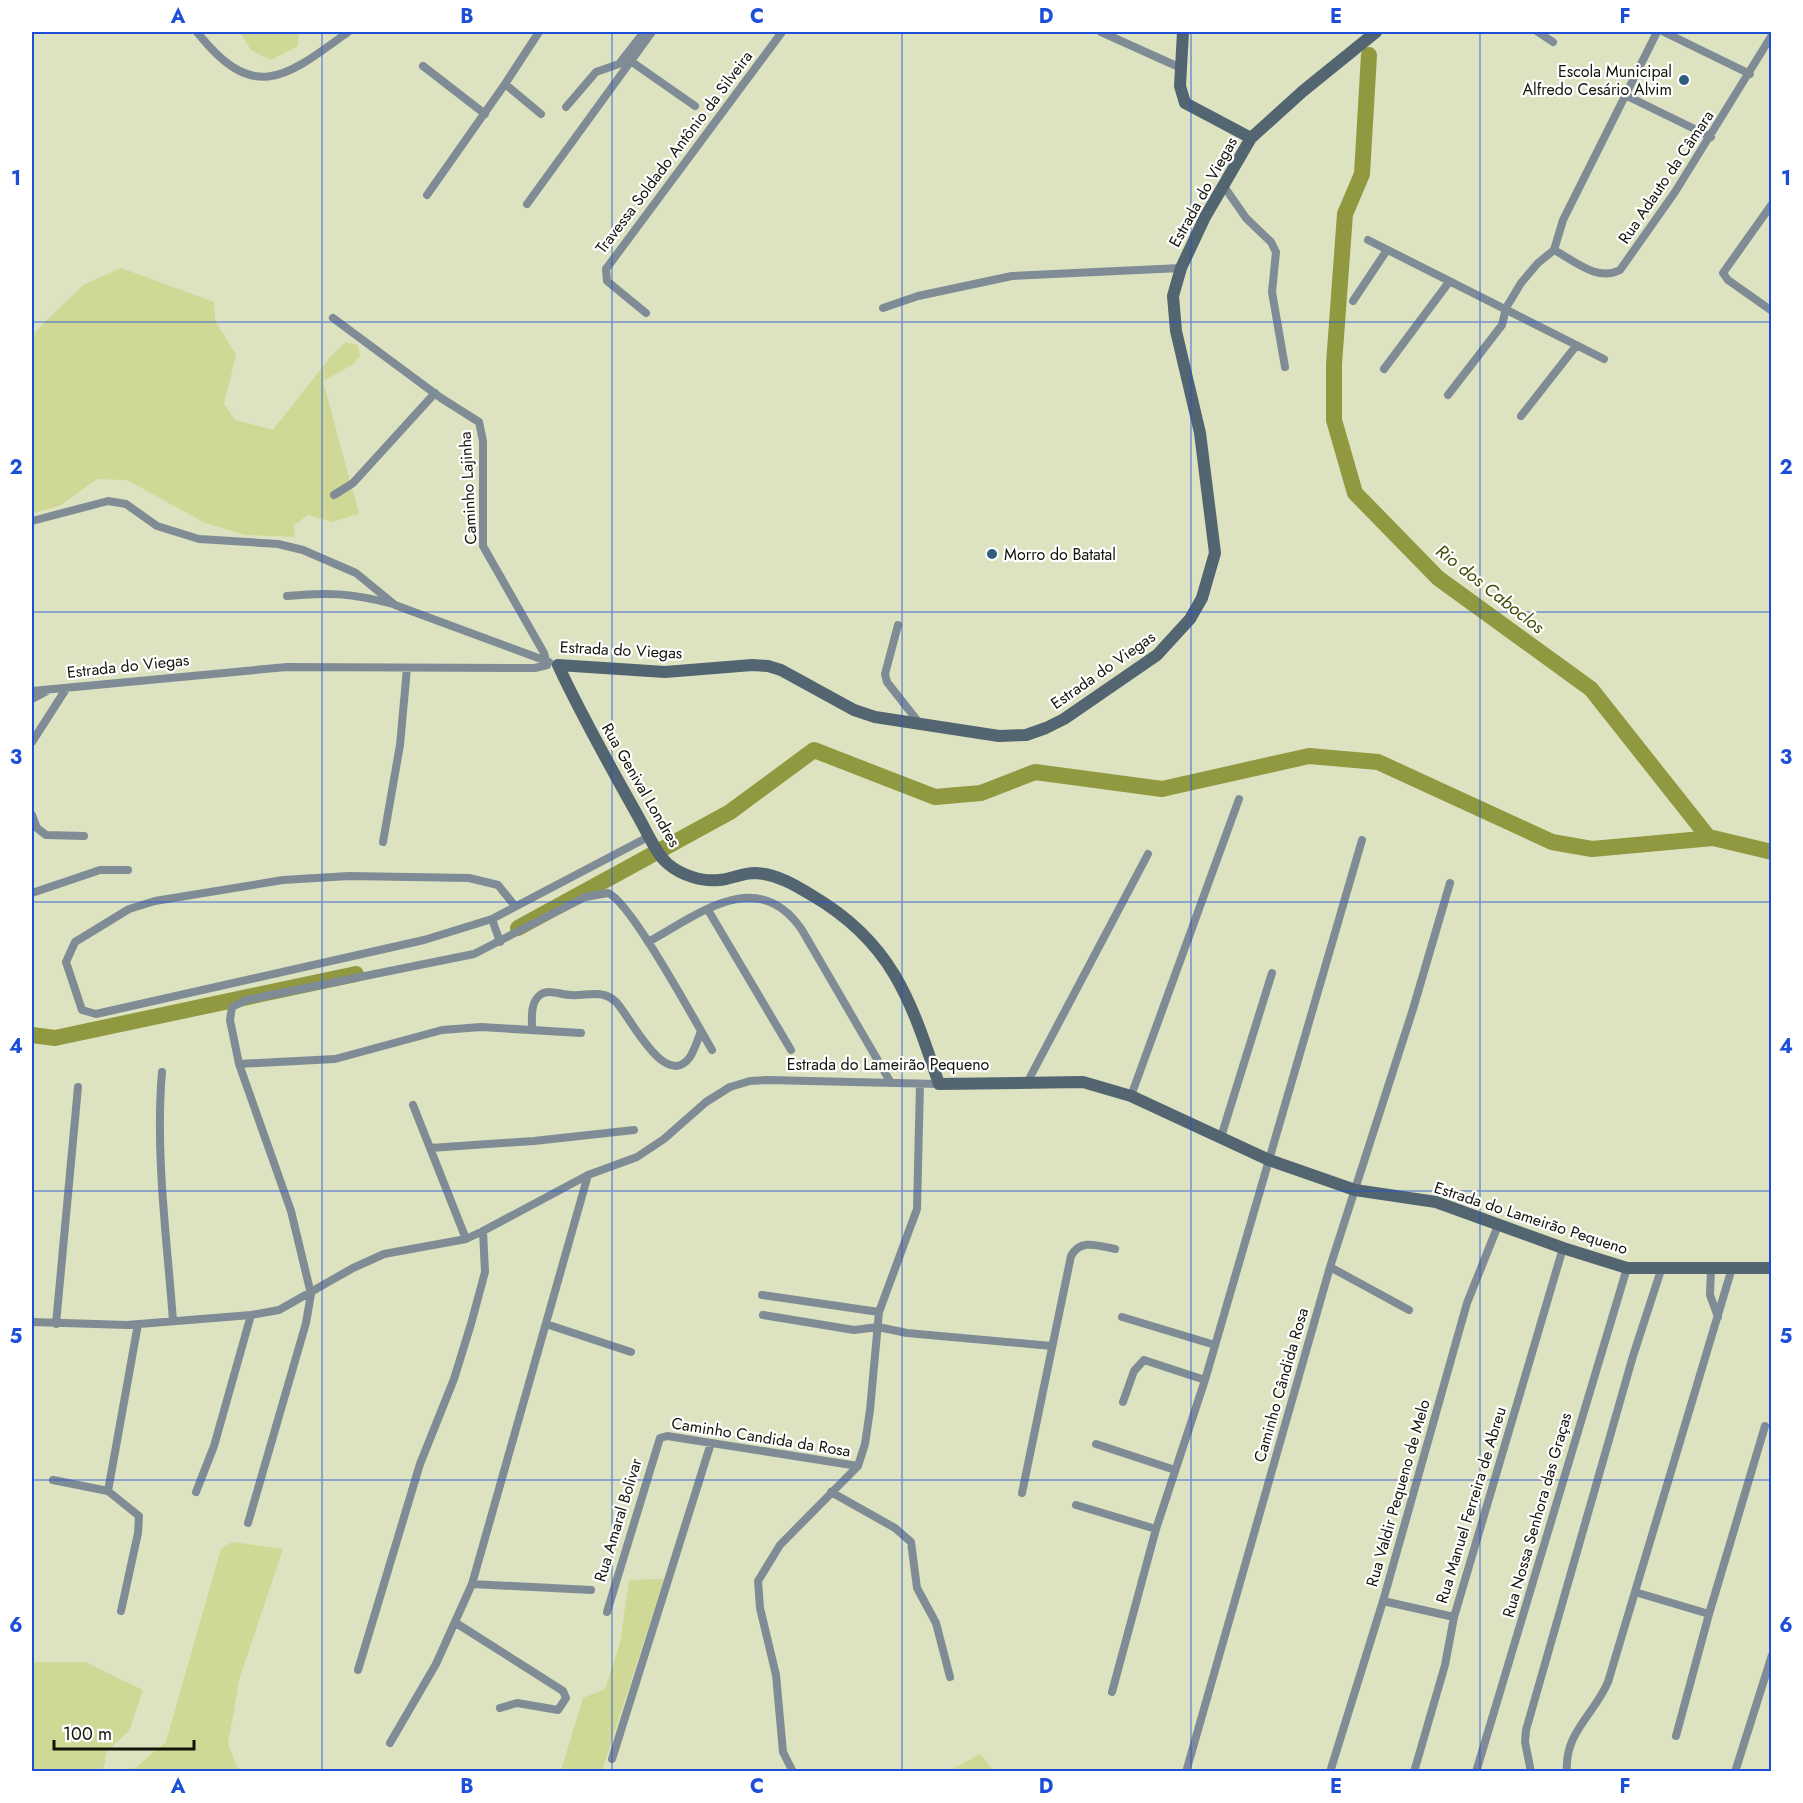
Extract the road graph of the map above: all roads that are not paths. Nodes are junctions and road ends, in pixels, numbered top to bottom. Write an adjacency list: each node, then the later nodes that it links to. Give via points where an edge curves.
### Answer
1 (197, 32): 2 (street, via 232,67 260,78 283,75 308,62)
2 (348, 32)
3 (539, 32): 19 (street)
4 (644, 32): 22 (street, via 620,64 596,72)
5 (652, 32): 15 (street)
6 (783, 32): 40 (street, Travessa Soldado Antônio da Silveira, via 606,270 607,281)
7 (1101, 32): 17 (street)
8 (1183, 32): 17 (street)
9 (1376, 32): 26 (street, Estrada do Viegas)
10 (1538, 32): 14 (street)
11 (1657, 32): 20 (street)
12 (1664, 32): 18 (street)
13 (1772, 36): 18 (street, Rua Adauto da Câmara)
14 (1553, 42)
15 (632, 62): 21 (street); 29 (street)
16 (423, 66): 23 (street)
17 (1181, 68): 26 (street, via 1180,86 1185,103)
18 (1750, 74): 25 (street, Rua Adauto da Câmara)
19 (505, 84): 23 (street); 24 (street)
20 (1625, 95): 25 (street); 32 (street, via 1563,220)
21 (695, 106)
22 (566, 107)
23 (485, 114): 28 (street)
24 (541, 114)
25 (1711, 136): 32 (street, Rua Adauto da Câmara, via 1620,270 1596,273)
26 (1251, 138): 27 (street, Estrada do Viegas)
27 (1223, 185): 34 (street, Estrada do Viegas); 44 (street, via 1246,219 1271,242 1276,252 1272,292)
28 (428, 195)
29 (527, 204)
30 (1772, 204): 39 (street, via 1723,275)
31 (1368, 240): 33 (street)
32 (1554, 249): 38 (street, via 1538,263)
33 (1387, 250): 35 (street); 36 (street)
34 (1181, 268): 37 (street, via 1012,276 918,296); 60 (street, Estrada do Viegas, via 1173,296 1176,331 1200,433 1215,554 1202,598 1190,619 1157,655 1046,728 1026,735 999,736)
35 (1449, 282): 38 (street); 45 (street)
36 (1353, 301)
37 (883, 308)
38 (1506, 308): 42 (street); 47 (street, via 1502,325)
39 (1772, 311)
40 (646, 313)
41 (333, 318): 46 (street, Caminho Lajinha)
42 (1576, 346): 43 (street); 48 (street)
43 (1604, 359)
44 (1285, 367)
45 (1384, 369)
46 (435, 393): 49 (street, via 353,483); 54 (street, Caminho Lajinha, via 472,415 482,428 483,546)
47 (1448, 395)
48 (1521, 416)
49 (334, 495)
50 (32, 521): 52 (street, Estrada do Viegas, via 98,502 126,504 157,526 199,539 278,544 303,550 356,573)
51 (287, 596): 52 (street, via 332,592)
52 (395, 605): 54 (street, Estrada do Viegas)
53 (898, 625): 60 (street, via 885,674)
54 (553, 663): 55 (street, Estrada do Viegas, via 544,668); 60 (street, Estrada do Viegas, via 665,672 768,666 854,710); 65 (street, Rua Genival Londres)
55 (407, 668): 56 (street, Estrada do Viegas, via 287,667); 67 (street, via 400,745)
56 (66, 689): 57 (street, Estrada do Viegas); 61 (street)
57 (50, 690): 58 (street, Estrada do Viegas); 59 (street)
58 (32, 691)
59 (32, 699)
60 (920, 724)
61 (32, 742)
62 (1239, 799): 90 (street)
63 (32, 815): 64 (street, via 37,828 46,835)
64 (84, 836)
65 (651, 838): 72 (street); 88 (street, Rua Genival Londres, via 667,863 696,878 718,881 752,873 779,878 822,902 866,936 897,975)
66 (1362, 840): 95 (street)
67 (383, 842)
68 (1148, 854): 85 (street)
69 (128, 870): 71 (street, via 100,870)
70 (1450, 883): 97 (street, Caminho Cândida Rosa)
71 (32, 893)
72 (515, 906): 74 (street); 74 (street, via 498,885 470,878 349,876 283,880 155,901 129,909 75,942 66,962 82,1010 96,1014 424,940)
73 (708, 910): 76 (street); 82 (street); 86 (street, via 722,901 768,900 792,915)
74 (492, 918): 75 (street)
75 (500, 942): 76 (street, via 601,892 618,900); 83 (street, via 474,954 237,1004 230,1020)
76 (648, 942): 79 (street)
77 (1272, 973): 93 (street)
78 (532, 1029): 79 (street, via 532,1006 546,991 603,994 611,998 644,1042 669,1063 685,1062); 80 (street); 83 (street, via 442,1030 334,1059)
79 (701, 1031): 81 (street)
80 (581, 1034)
81 (712, 1050)
82 (791, 1050)
83 (239, 1064): 109 (street, via 291,1211)
84 (162, 1072): 117 (street, via 161,1144)
85 (1028, 1081): 88 (street, Estrada do Lameirão Pequeno); 90 (street, Estrada do Lameirão Pequeno, via 1083,1082)
86 (891, 1083): 87 (street, Estrada do Lameirão Pequeno); 96 (street, Estrada do Lameirão Pequeno, via 750,1081 730,1087 637,1157)
87 (920, 1084): 88 (street, Estrada do Lameirão Pequeno); 112 (street, Caminho Candida da Rosa, via 917,1209)
88 (939, 1084)
89 (78, 1087): 119 (street)
90 (1131, 1096): 93 (street, Estrada do Lameirão Pequeno)
91 (413, 1105): 94 (street)
92 (634, 1130): 94 (street)
93 (1221, 1137): 95 (street, Estrada do Lameirão Pequeno)
94 (430, 1148): 100 (street)
95 (1269, 1160): 97 (street, Estrada do Lameirão Pequeno); 124 (street)
96 (588, 1175): 99 (street, Estrada do Lameirão Pequeno); 121 (street)
97 (1355, 1190): 98 (street, Estrada do Lameirão Pequeno, via 1436,1202); 103 (street, Caminho Cândida Rosa)
98 (1499, 1223): 101 (street, Estrada do Lameirão Pequeno); 145 (street, Rua Valdir Pequeno de Melo, via 1467,1303)
99 (483, 1232): 100 (street, Estrada do Lameirão Pequeno); 152 (street, via 484,1272 473,1314 454,1379 420,1464)
100 (466, 1239): 109 (street, Estrada do Lameirão Pequeno, via 384,1254 352,1268)
101 (1563, 1248): 104 (street, Estrada do Lameirão Pequeno); 149 (street, Rua Manuel Ferreira de Abreu)
102 (1115, 1249): 123 (street, via 1084,1244 1074,1251)
103 (1330, 1267): 111 (street); 160 (street, Caminho Cândida Rosa)
104 (1627, 1268): 108 (street, Estrada do Lameirão Pequeno); 163 (street, Rua Nossa Senhora das Graças)
105 (1732, 1268): 106 (street, Estrada do Lameirão Pequeno); 107 (street, Estrada do Lameirão Pequeno); 116 (street)
106 (1772, 1268)
107 (1712, 1269): 108 (street, Estrada do Lameirão Pequeno); 116 (street, via 1710,1295)
108 (1661, 1270): 164 (street, via 1526,1730)
109 (311, 1294): 113 (street, Estrada do Lameirão Pequeno, via 279,1310); 140 (street)
110 (762, 1295): 112 (street)
111 (1409, 1310)
112 (879, 1312): 122 (street, Caminho Candida da Rosa)
113 (251, 1315): 117 (street, Estrada do Lameirão Pequeno); 136 (street, via 214,1446)
114 (763, 1315): 122 (street, via 854,1330)
115 (1122, 1317): 124 (street)
116 (1718, 1318): 144 (street)
117 (173, 1321): 120 (street, Estrada do Lameirão Pequeno)
118 (32, 1322): 119 (street, Estrada do Lameirão Pequeno)
119 (56, 1324): 120 (street, Estrada do Lameirão Pequeno)
120 (138, 1324): 135 (street)
121 (546, 1324): 125 (street); 142 (street)
122 (878, 1327): 123 (street); 132 (street, Caminho Candida da Rosa, via 865,1444)
123 (1052, 1346): 138 (street)
124 (1215, 1346): 126 (street)
125 (631, 1352)
126 (1205, 1380): 127 (street, via 1144,1360 1134,1371); 133 (street)
127 (1123, 1402)
128 (1765, 1426): 148 (street)
129 (660, 1438): 130 (street, Caminho Candida da Rosa); 147 (street, Rua Amaral Bolivar)
130 (711, 1443): 132 (street, Caminho Candida da Rosa); 158 (street)
131 (1096, 1444): 133 (street)
132 (858, 1466): 137 (street, Caminho Candida da Rosa)
133 (1175, 1470): 141 (street)
134 (53, 1480): 135 (street)
135 (108, 1491): 146 (street, via 141,1519)
136 (196, 1492)
137 (831, 1492): 153 (street, via 895,1528 911,1542 917,1588 936,1623); 159 (street, Caminho Candida da Rosa, via 780,1545 758,1581 760,1608 776,1675 783,1752)
138 (1022, 1493)
139 (1076, 1505): 141 (street)
140 (248, 1523)
141 (1156, 1529): 154 (street)
142 (472, 1584): 143 (street); 150 (street)
143 (591, 1590)
144 (1635, 1592): 148 (street); 165 (street, via 1603,1694 1576,1728 1569,1745)
145 (1383, 1601): 149 (street); 161 (street, Rua Valdir Pequeno de Melo)
146 (121, 1611)
147 (607, 1612)
148 (1709, 1614): 156 (street)
149 (1454, 1617): 162 (street, Rua Manuel Ferreira de Abreu)
150 (456, 1623): 155 (street, via 563,1691 566,1698 558,1710 517,1703); 157 (street)
151 (1772, 1655): 166 (street)
152 (358, 1670)
153 (950, 1677)
154 (1112, 1692)
155 (500, 1708)
156 (1676, 1736)
157 (390, 1743)
158 (612, 1759)
159 (794, 1772)
160 (1186, 1772)
161 (1330, 1772)
162 (1414, 1772)
163 (1476, 1772)
164 (1531, 1772)
165 (1567, 1772)
166 (1735, 1772)

